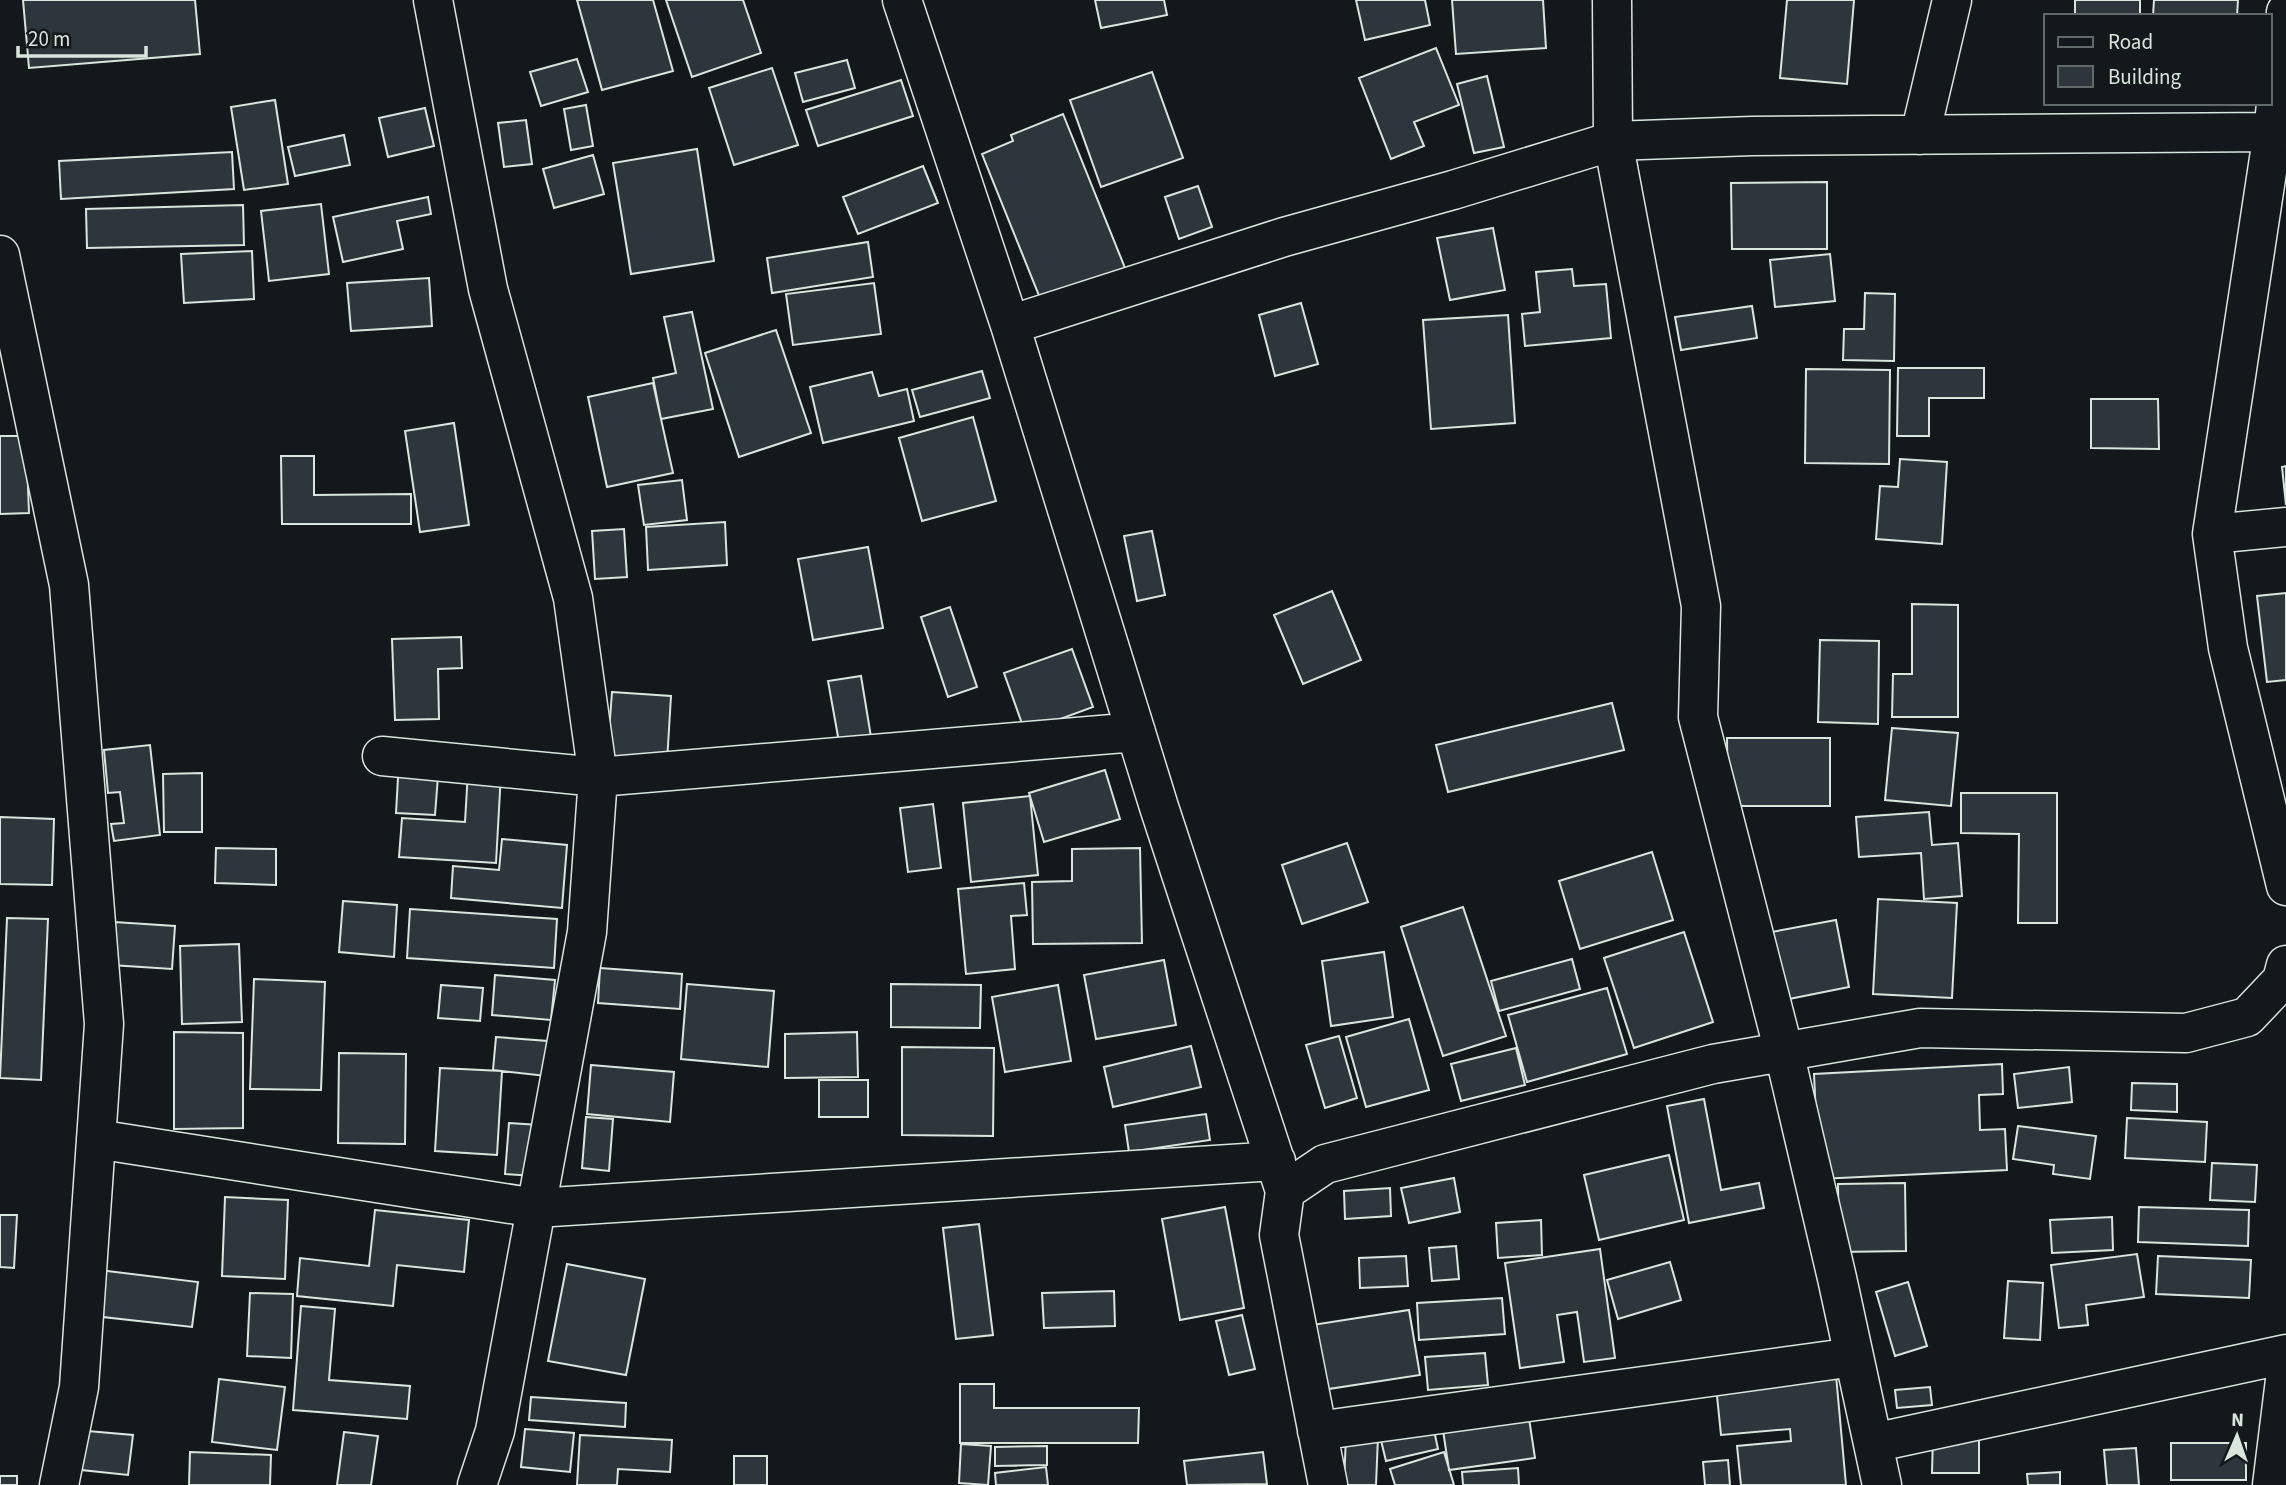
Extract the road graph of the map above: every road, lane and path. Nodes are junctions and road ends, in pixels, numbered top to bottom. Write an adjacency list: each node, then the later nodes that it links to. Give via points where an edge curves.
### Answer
1 (433, 0): 15 (street, via 488,289 573,598)
2 (902, 0): 10 (street)
3 (1612, 0): 8 (street)
4 (1952, 0): 7 (street)
5 (2286, 12): 6 (street)
6 (2273, 132): 7 (street); 12 (street)
7 (1920, 135): 8 (street)
8 (1613, 141): 10 (street, via 1284,237); 18 (street, via 1702,606 1698,717)
9 (0, 255): 19 (street, via 69,585 104,1024)
10 (1010, 326): 13 (street)
11 (2286, 527): 12 (street)
12 (2212, 534): 16 (street, via 2228,648)
13 (1136, 732): 15 (street); 20 (street)
14 (382, 756): 15 (street)
15 (598, 777): 21 (street, via 587,932)
16 (2286, 886)
17 (2286, 965): 18 (street, via 2282,980 2247,1017 2186,1033 1920,1028)
18 (1784, 1052): 20 (street, via 1713,1064); 23 (street)
19 (96, 1139): 21 (street); 27 (street, via 79,1387)
20 (1281, 1176): 21 (street); 25 (street, via 1279,1235)
21 (536, 1208): 28 (street, via 495,1431)
22 (2286, 1354): 26 (street)
23 (1854, 1357): 25 (street); 26 (street)
24 (2286, 1373): 31 (street)
25 (1317, 1431): 29 (street)
26 (1873, 1443): 30 (street)
27 (59, 1485)
28 (477, 1485)
29 (1328, 1485)
30 (1882, 1485)
31 (2272, 1485)

